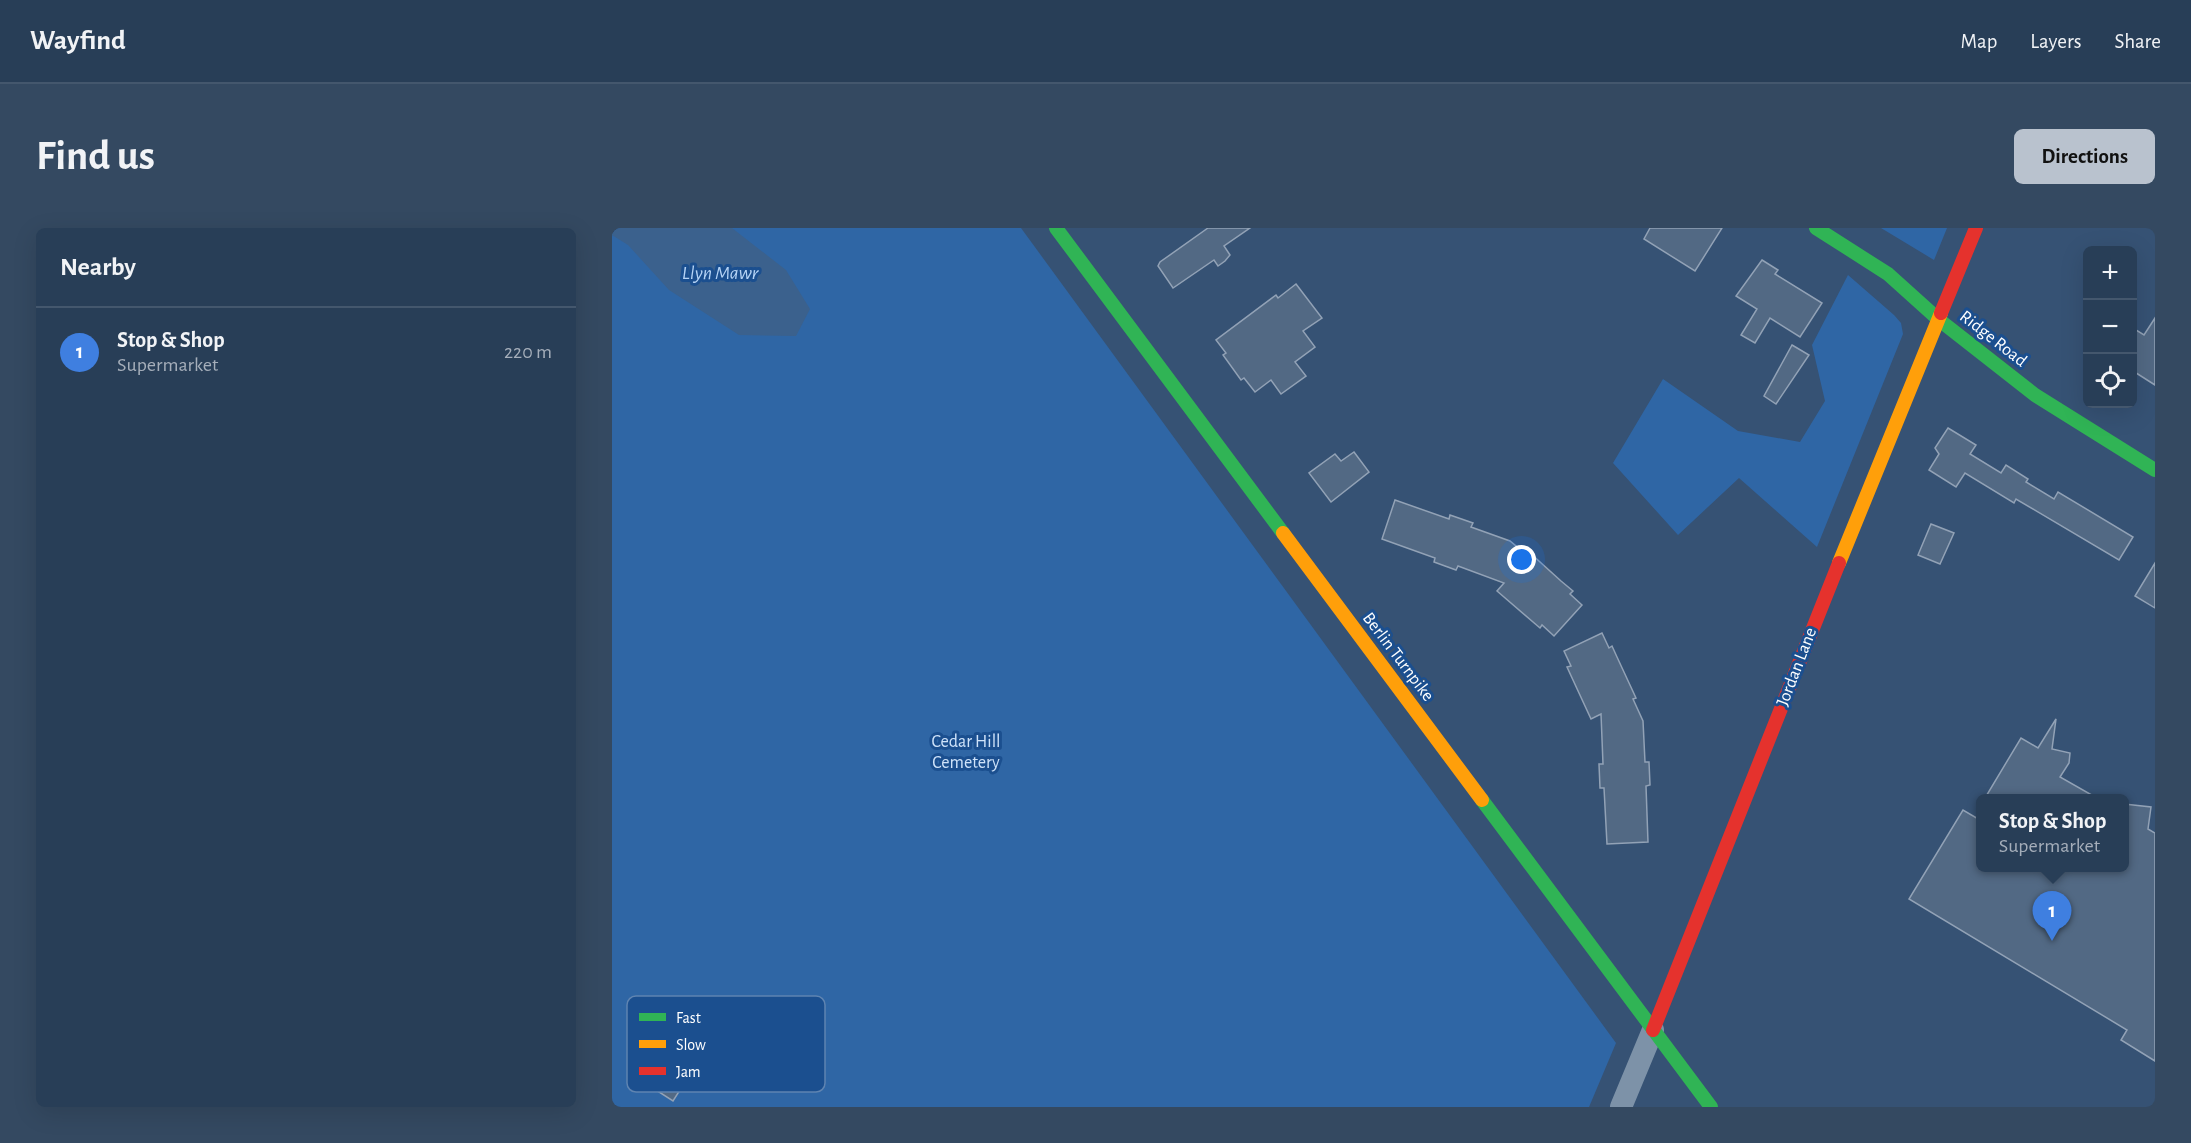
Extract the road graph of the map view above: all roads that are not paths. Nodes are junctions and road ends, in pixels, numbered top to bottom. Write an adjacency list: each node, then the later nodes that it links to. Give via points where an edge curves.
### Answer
1 (1056, 228): 6 (main road, Berlin Turnpike)
2 (1816, 228): 4 (main road, Ridge Road, via 1888,274)
3 (1976, 228): 4 (main road, Jordan Lane)
4 (1938, 320): 5 (main road, Ridge Road, via 2035,395); 6 (main road, Jordan Lane)
5 (2155, 470)
6 (1653, 1030): 7 (street, Jordan Lane); 8 (main road, Berlin Turnpike)
7 (1621, 1107)
8 (1712, 1107)

